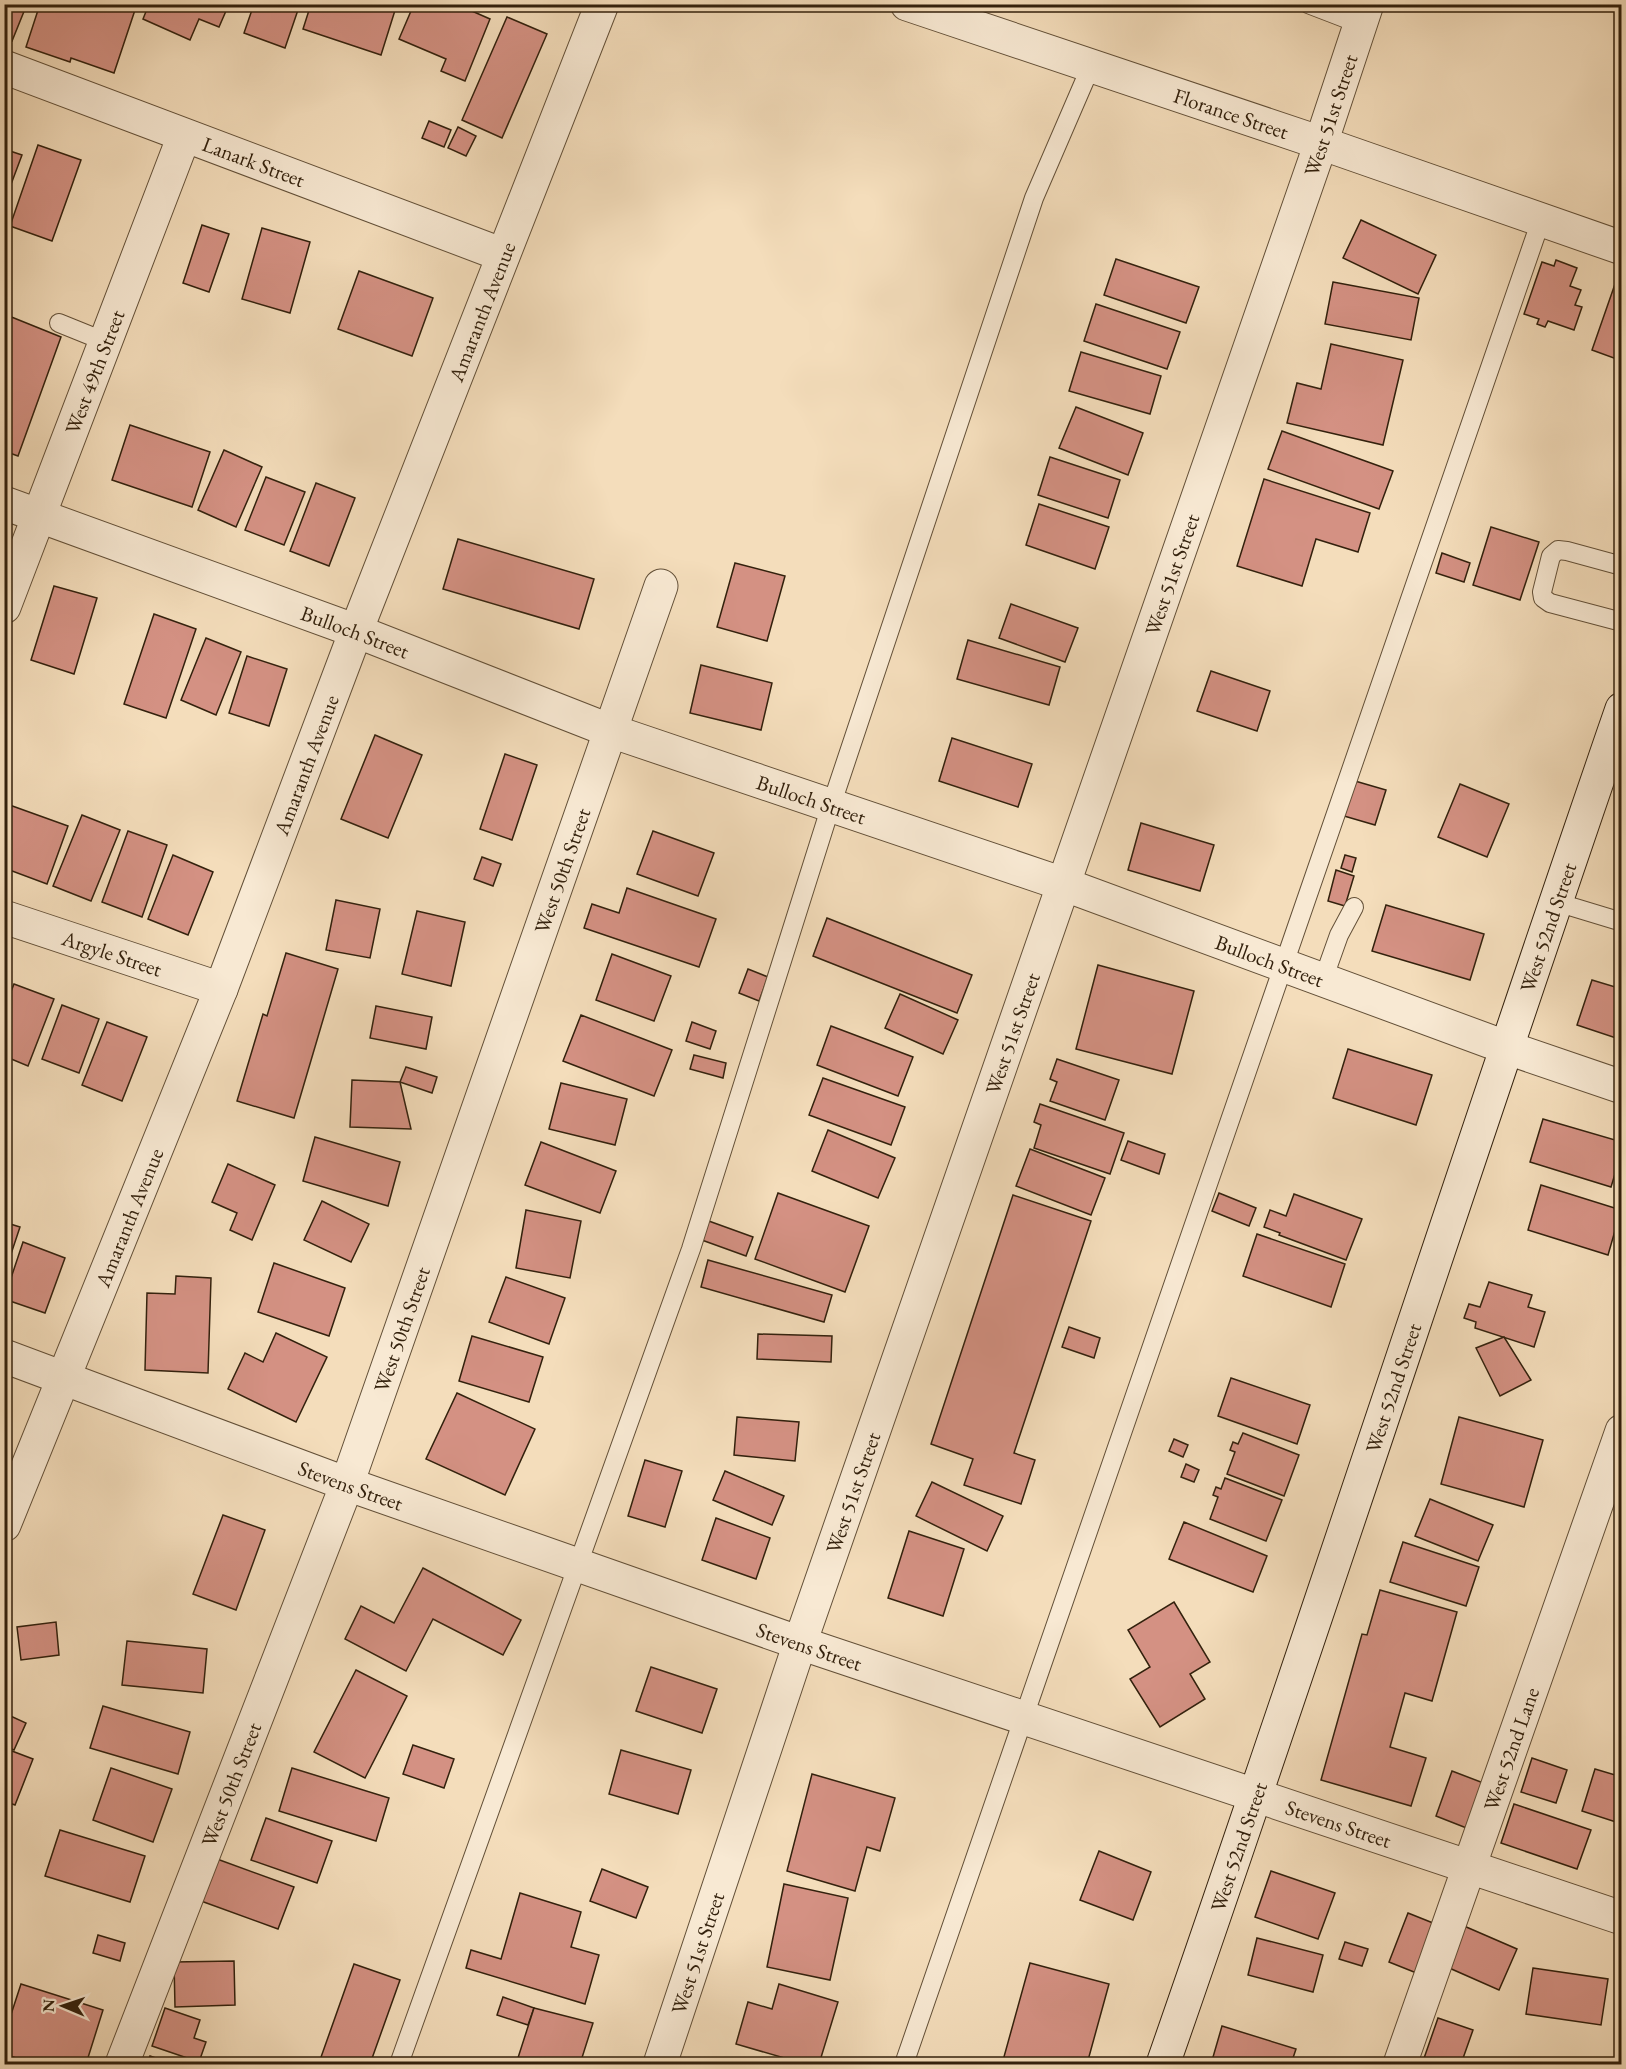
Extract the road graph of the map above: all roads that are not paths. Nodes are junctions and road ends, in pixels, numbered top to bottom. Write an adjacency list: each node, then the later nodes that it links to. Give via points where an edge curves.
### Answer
1 (602, 4): 11 (street, Amaranth Avenue)
2 (907, 4): 5 (street, Florance Street)
3 (1308, 4): 4 (lane)
4 (1363, 14): 8 (street, West 51st Street)
5 (1091, 66): 8 (street, Florance Street); 24 (lane, via 1034,198)
6 (4, 67): 7 (street, Lanark Street)
7 (184, 136): 11 (street, Lanark Street); 13 (street, West 49th Street)
8 (1321, 142): 9 (street, Florance Street); 25 (street, West 51st Street)
9 (1541, 220): 10 (street, Florance Street); 30 (lane)
10 (1622, 248)
11 (503, 255): 20 (street, Amaranth Avenue)
12 (59, 323): 13 (lane)
13 (106, 342): 15 (street, West 49th Street)
14 (4, 503): 15 (street, Bulloch Street)
15 (39, 516): 18 (street, West 49th Street); 20 (street, Bulloch Street)
16 (1622, 566): 19 (lane, via 1558,550 1551,556 1542,592 1550,603)
17 (661, 586): 22 (street, West 50th Street)
18 (4, 607)
19 (1622, 622)
20 (356, 631): 22 (street, Bulloch Street); 32 (street, Amaranth Avenue)
21 (1622, 709): 23 (street, West 52nd Street)
22 (611, 731): 24 (street, Bulloch Street); 38 (street, West 50th Street)
23 (1611, 774): 26 (street, West 52nd Street)
24 (832, 807): 25 (street, Bulloch Street); 40 (lane, via 687,1260)
25 (1063, 884): 30 (street, Bulloch Street); 41 (street, West 51st Street)
26 (1556, 902): 29 (lane); 33 (street, West 52nd Street)
27 (1354, 908): 31 (lane, via 1339,935)
28 (4, 917): 32 (street, Argyle Street)
29 (1622, 922)
30 (1284, 966): 31 (street, Bulloch Street); 42 (lane)
31 (1323, 980): 33 (street, Bulloch Street)
32 (221, 989): 36 (street, Amaranth Avenue)
33 (1505, 1047): 34 (street, Bulloch Street); 43 (street, West 52nd Street)
34 (1622, 1087)
35 (4, 1356): 36 (street, Stevens Street)
36 (63, 1377): 38 (street, Stevens Street); 39 (street, Amaranth Avenue)
37 (1622, 1431): 44 (street, West 52nd Lane)
38 (347, 1484): 40 (street, Stevens Street); 46 (street, West 50th Street)
39 (4, 1525)
40 (577, 1564): 41 (street, Stevens Street); 47 (lane)
41 (800, 1643): 42 (street, Stevens Street); 48 (street, West 51st Street)
42 (1024, 1718): 43 (street, Stevens Street); 49 (lane)
43 (1256, 1796): 44 (street, Stevens Street); 50 (street, West 52nd Street)
44 (1469, 1867): 45 (street, Stevens Street); 51 (street, West 52nd Lane)
45 (1622, 1918)
46 (123, 2064)
47 (399, 2064)
48 (660, 2064)
49 (904, 2064)
50 (1163, 2064)
51 (1400, 2064)

